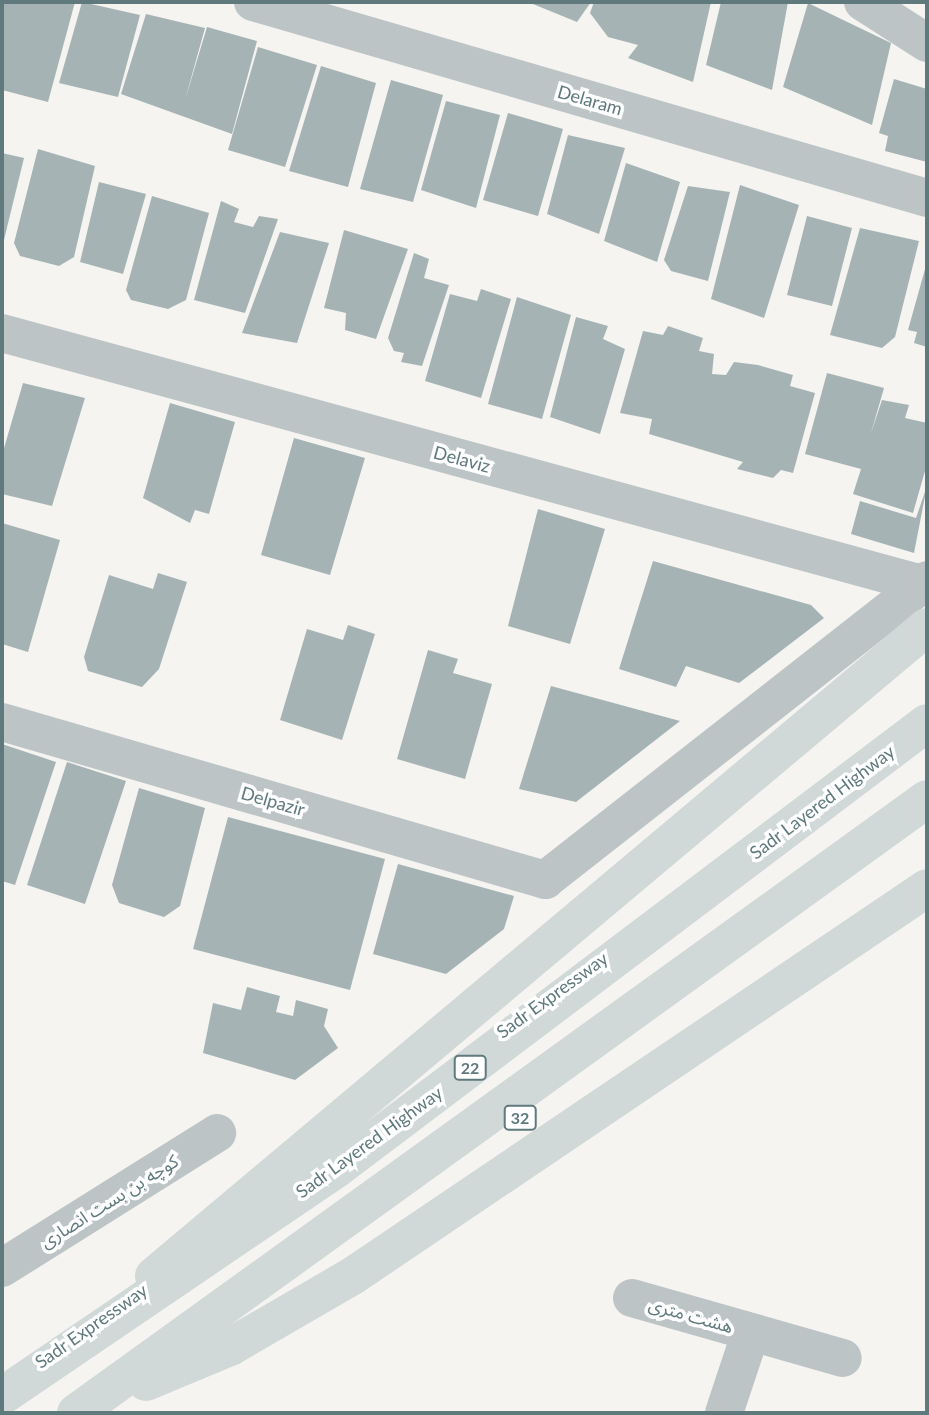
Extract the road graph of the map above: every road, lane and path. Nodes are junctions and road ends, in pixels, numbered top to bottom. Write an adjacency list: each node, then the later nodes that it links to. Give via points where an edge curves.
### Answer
1 (253, 2): 4 (street, Delaram)
2 (863, 2): 3 (street)
3 (927, 43)
4 (927, 198)
5 (2, 333): 6 (street, Delaviz)
6 (925, 582): 9 (street, Delpazir, via 545,880)
7 (927, 627): 20 (main road)
8 (927, 701): 11 (main road)
9 (2, 722)
10 (927, 722): 11 (main road, Sadr Expressway); 20 (main road, Sadr Layered Highway / 22, via 336,1168)
11 (824, 799): 21 (main road, Sadr Expressway)
12 (927, 799): 23 (main road)
13 (927, 823): 23 (main road, 32)
14 (927, 888): 23 (main road, via 354,1275 230,1347)
15 (217, 1133): 16 (street, کوچه بن بست انصارى)
16 (2, 1268)
17 (632, 1298): 18 (street, هشت متری)
18 (751, 1332): 19 (street, هشت متری); 24 (street, هشت متری)
19 (842, 1358)
20 (53, 1362): 22 (main road, Sadr Layered Highway / 22)
21 (2, 1387)
22 (2, 1396)
23 (92, 1411)
24 (724, 1413)

